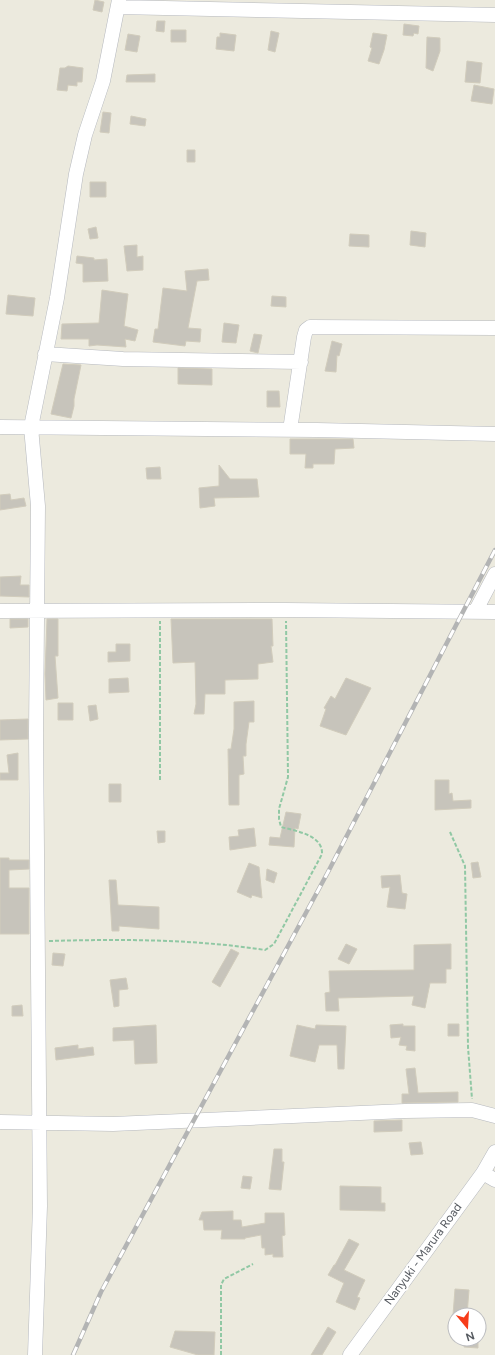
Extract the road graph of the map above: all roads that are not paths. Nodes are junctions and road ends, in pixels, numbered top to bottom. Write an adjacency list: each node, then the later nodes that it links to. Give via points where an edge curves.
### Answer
1 (119, 4): 2 (street); 4 (street, via 103,81 85,135 76,174)
2 (495, 15)
3 (495, 328): 5 (street, via 310,327 304,337)
4 (45, 354): 5 (street, via 123,359); 7 (street)
5 (301, 362): 8 (street)
6 (0, 427): 7 (street)
7 (31, 428): 8 (street); 12 (street, via 38,506)
8 (290, 430): 9 (street)
9 (495, 434)
10 (495, 574): 13 (street)
11 (0, 611): 12 (street)
12 (38, 611): 13 (street); 17 (street, via 36,733)
13 (474, 612): 14 (street)
14 (495, 612)
15 (495, 1116): 17 (street, via 472,1110 405,1111 113,1124)
16 (0, 1122): 17 (street)
17 (39, 1123): 21 (street, via 40,1206)
18 (495, 1152): 19 (street, Nanyuki - Marura Road)
19 (483, 1173): 20 (street); 22 (street, Nanyuki - Marura Road)
20 (495, 1180)
21 (35, 1355)
22 (350, 1355)

